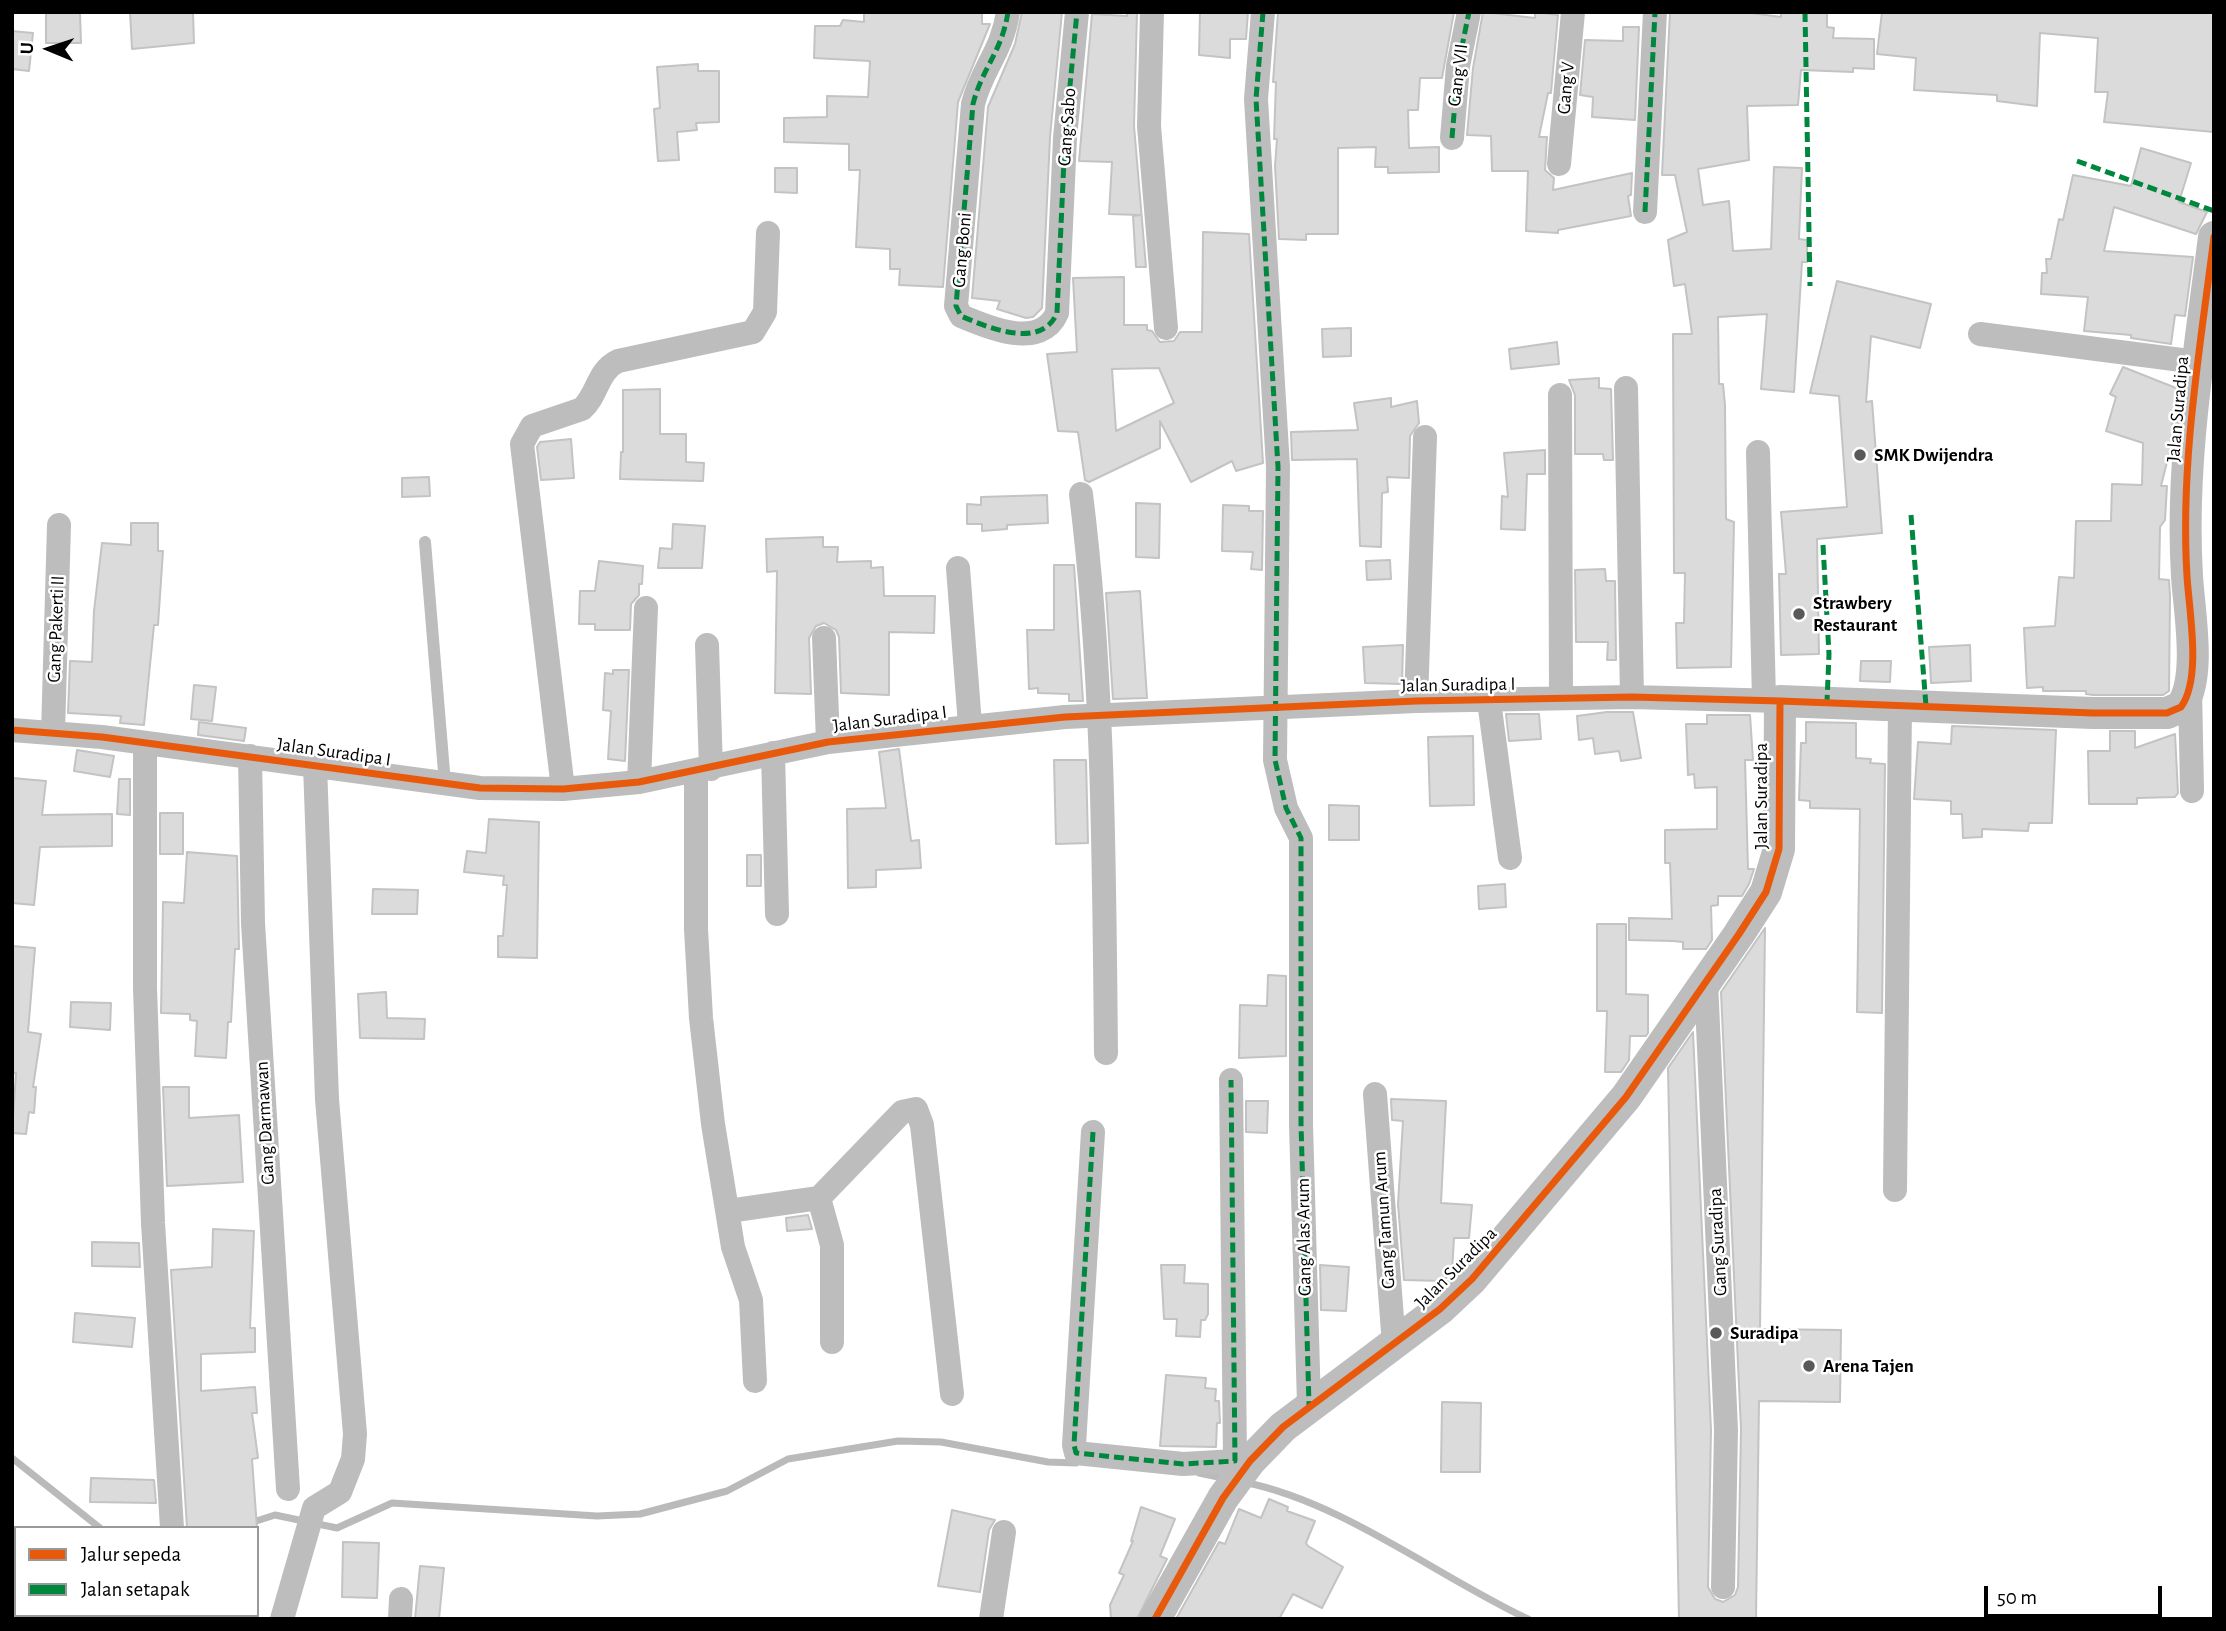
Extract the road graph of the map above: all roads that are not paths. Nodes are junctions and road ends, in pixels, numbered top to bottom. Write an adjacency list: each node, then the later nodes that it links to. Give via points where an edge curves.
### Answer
1 (1008, 12): 13 (street, Gang Boni, via 1001,47 981,79 974,104 956,306 961,316 1023,335 1041,331 1056,313)
2 (1077, 12): 13 (street, Gang Sabo)
3 (1152, 12): 14 (street, via 1149,126)
4 (1263, 12): 35 (street, Gang Alas Arum, via 1256,99 1278,467)
5 (1469, 12): 8 (street, Gang VII, via 1458,66)
6 (1573, 12): 9 (street, Gang V)
7 (1655, 12): 10 (street)
8 (1452, 138)
9 (1559, 164)
10 (1645, 212)
11 (768, 233): 48 (street, via 765,312 753,332 618,361 606,367 582,409 532,426 522,444)
12 (2214, 237): 16 (street, Jalan Suradipa)
13 (1061, 242)
14 (1166, 328)
15 (1980, 334): 16 (street)
16 (2197, 362): 28 (street, Jalan Suradipa, via 2184,528)
17 (1626, 388): 29 (street)
18 (1560, 395): 30 (street)
19 (1425, 437): 32 (street)
20 (1758, 452): 31 (street)
21 (1081, 494): 36 (street, via 1090,561)
22 (58, 525): 39 (street, Gang Pakerti II)
23 (425, 542): 47 (lane)
24 (958, 568): 37 (street)
25 (646, 608): 46 (street)
26 (824, 638): 40 (street)
27 (708, 645): 45 (street)
28 (2190, 687): 34 (street, via 2181,707 2167,713); 49 (street)
29 (1632, 696): 30 (street, Jalan Suradipa I); 31 (street, Jalan Suradipa I)
30 (1561, 698): 33 (street, Jalan Suradipa I)
31 (1772, 700): 34 (street); 52 (street, Jalan Suradipa, via 1780,828 1775,868 1766,892)
32 (1416, 701): 33 (street, Jalan Suradipa I); 35 (street, Jalan Suradipa I)
33 (1489, 701): 50 (street)
34 (1900, 706): 57 (street)
35 (1273, 707): 36 (street, Jalan Suradipa I); 64 (street, Gang Alas Arum, via 1280,788 1301,838)
36 (1098, 716): 37 (street, Jalan Suradipa I); 53 (street)
37 (970, 725): 40 (street, Jalan Suradipa I)
38 (12, 730): 39 (street, Jalan Suradipa I)
39 (53, 733): 41 (street, Jalan Suradipa I)
40 (828, 742): 42 (street, Jalan Suradipa I)
41 (145, 743): 43 (street, Jalan Suradipa I); 67 (street, via 148,1098)
42 (773, 753): 45 (street, Jalan Suradipa I); 51 (street)
43 (250, 756): 44 (street, Jalan Suradipa I); 66 (street, Gang Darmawan, via 253,923)
44 (315, 765): 47 (street, Jalan Suradipa I); 70 (street, via 327,1099 355,1434 354,1459 341,1492 314,1508)
45 (704, 770): 46 (street, Jalan Suradipa I); 59 (street, via 696,929 713,1124)
46 (639, 782): 48 (street, Jalan Suradipa I)
47 (445, 784): 48 (street, Jalan Suradipa I)
48 (563, 789)
49 (2192, 791)
50 (1510, 858)
51 (778, 914)
52 (1706, 981): 61 (street, Jalan Suradipa, via 1626,1097 1520,1226 1440,1309); 69 (street, Gang Suradipa, via 1726,1430)
53 (1107, 1053)
54 (1231, 1080): 65 (street)
55 (1375, 1094): 61 (street, Gang Tamun Arum)
56 (1093, 1132): 65 (street, via 1076,1452 1182,1464)
57 (1895, 1191)
58 (819, 1198): 59 (street); 60 (street, via 832,1245); 63 (street, via 902,1112 908,1108 919,1111)
59 (728, 1211): 62 (street, via 733,1247 751,1300)
60 (832, 1342)
61 (1394, 1345): 64 (street, Jalan Suradipa)
62 (755, 1381)
63 (953, 1394)
64 (1309, 1405): 65 (street, Jalan Suradipa)
65 (1243, 1461): 72 (street, Jalan Suradipa)
66 (288, 1489)
67 (172, 1526)
68 (1004, 1532): 71 (street)
69 (1723, 1587)
70 (282, 1619)
71 (991, 1619)
72 (1155, 1619)

